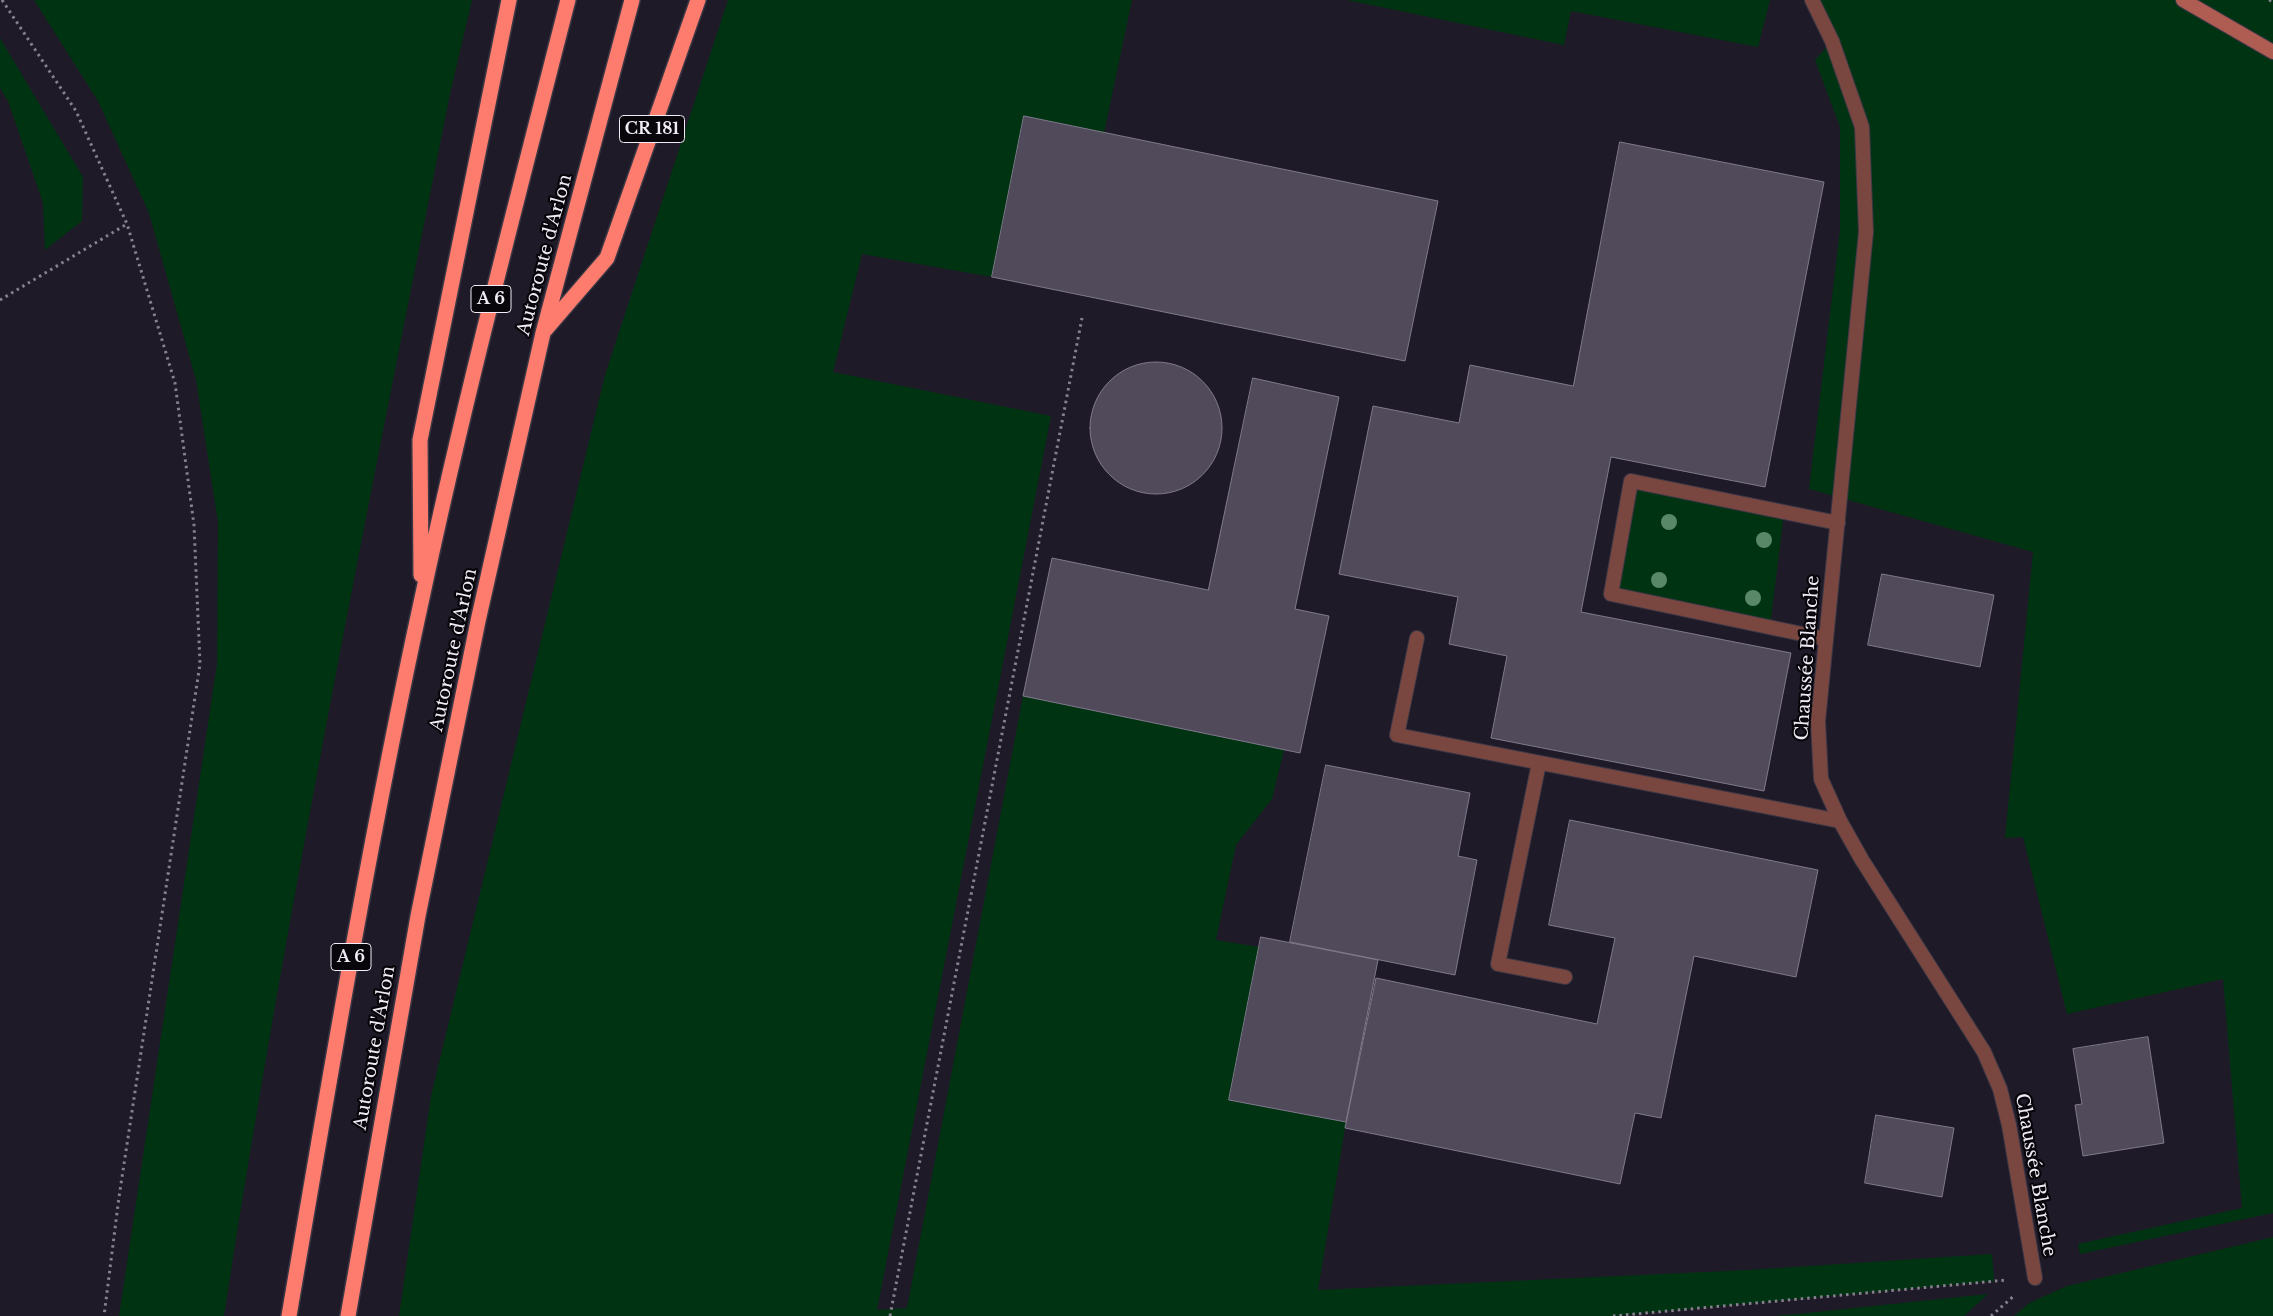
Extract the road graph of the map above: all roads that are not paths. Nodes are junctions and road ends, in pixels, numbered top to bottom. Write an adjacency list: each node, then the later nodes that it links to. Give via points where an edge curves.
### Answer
1 (509, 0): 10 (highway, A 6, via 420,440)
2 (568, 0): 10 (highway, A 6, via 473,373)
3 (632, 0): 8 (highway, Autoroute d'Arlon)
4 (698, 0): 8 (highway, CR 181, via 607,258)
5 (1812, 0): 9 (street, Chaussée Blanche, via 1832,41 1862,127 1866,232)
6 (2183, 0): 7 (main road)
7 (2273, 52)
8 (543, 333): 18 (highway, Autoroute d'Arlon, via 478,621 418,916)
9 (1838, 524): 12 (street, Chaussée Blanche); 12 (street, via 1631,481 1611,594)
10 (421, 600): 17 (highway, A 6, via 346,980)
11 (1417, 638): 13 (street, via 1397,735)
12 (1826, 640): 14 (street, Chaussée Blanche, via 1818,721 1821,779)
13 (1539, 763): 14 (street); 15 (street, via 1498,964)
14 (1840, 821): 16 (street, Chaussée Blanche, via 1984,1052 1997,1082 2009,1125)
15 (1565, 978)
16 (2034, 1278)
17 (289, 1316)
18 (348, 1316)

